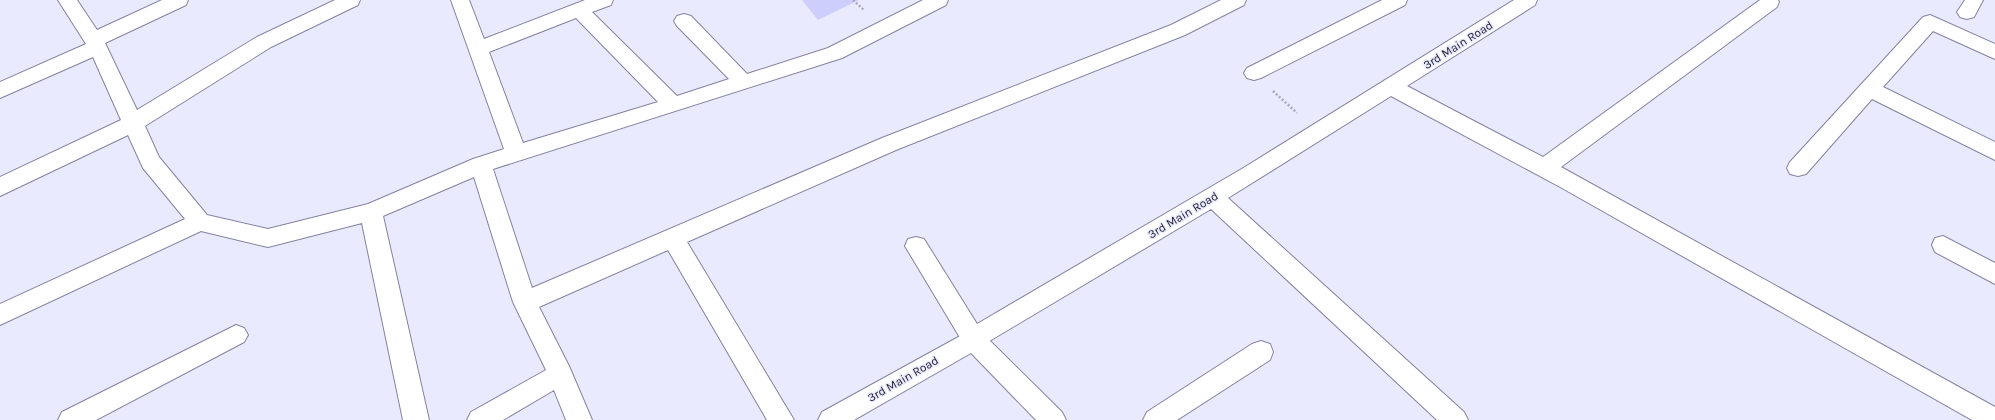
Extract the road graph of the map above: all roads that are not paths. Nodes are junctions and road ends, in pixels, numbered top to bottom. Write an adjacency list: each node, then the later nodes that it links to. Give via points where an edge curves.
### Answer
1 (67, 0): 13 (street)
2 (179, 0): 13 (street)
3 (351, 0): 22 (street, via 264,42)
4 (460, 0): 14 (street)
5 (604, 0): 11 (street)
6 (939, 0): 17 (street, via 835,53)
7 (1237, 0): 32 (street, via 1178,30 889,144)
8 (1398, 0): 16 (street)
9 (1525, 1): 18 (street, 3rd Main Road)
10 (1770, 2): 26 (street)
11 (579, 10): 14 (street); 21 (street)
12 (684, 21): 17 (street, via 732,68)
13 (96, 44): 20 (street); 22 (street)
14 (478, 49): 24 (street)
15 (1995, 52): 19 (street, via 1930,22)
16 (1254, 73)
17 (743, 83): 21 (street)
18 (1392, 86): 26 (street); 29 (street, 3rd Main Road)
19 (1869, 89): 23 (street); 27 (street)
20 (0, 90)
21 (674, 105): 24 (street)
22 (133, 123): 28 (street); 31 (street, via 151,162)
23 (1995, 152)
24 (516, 153): 25 (street)
25 (481, 165): 30 (street); 36 (street)
26 (1544, 168): 51 (street)
27 (1798, 168)
28 (0, 187)
29 (1212, 197): 39 (street, 3rd Main Road); 50 (street)
30 (371, 212): 31 (street, via 268,238); 43 (street)
31 (200, 222): 37 (street)
32 (673, 238): 36 (street); 46 (street)
33 (1943, 245): 35 (street)
34 (916, 246): 39 (street)
35 (1995, 274)
36 (525, 302): 41 (street)
37 (0, 315)
38 (236, 335): 42 (street)
39 (973, 340): 47 (street, 3rd Main Road); 48 (street)
40 (1261, 352): 49 (street)
41 (560, 374): 44 (street); 45 (street)
42 (70, 420)
43 (416, 420)
44 (480, 420)
45 (579, 420)
46 (781, 420)
47 (831, 420)
48 (1053, 420)
49 (1156, 420)
50 (1455, 420)
51 (1995, 420)

